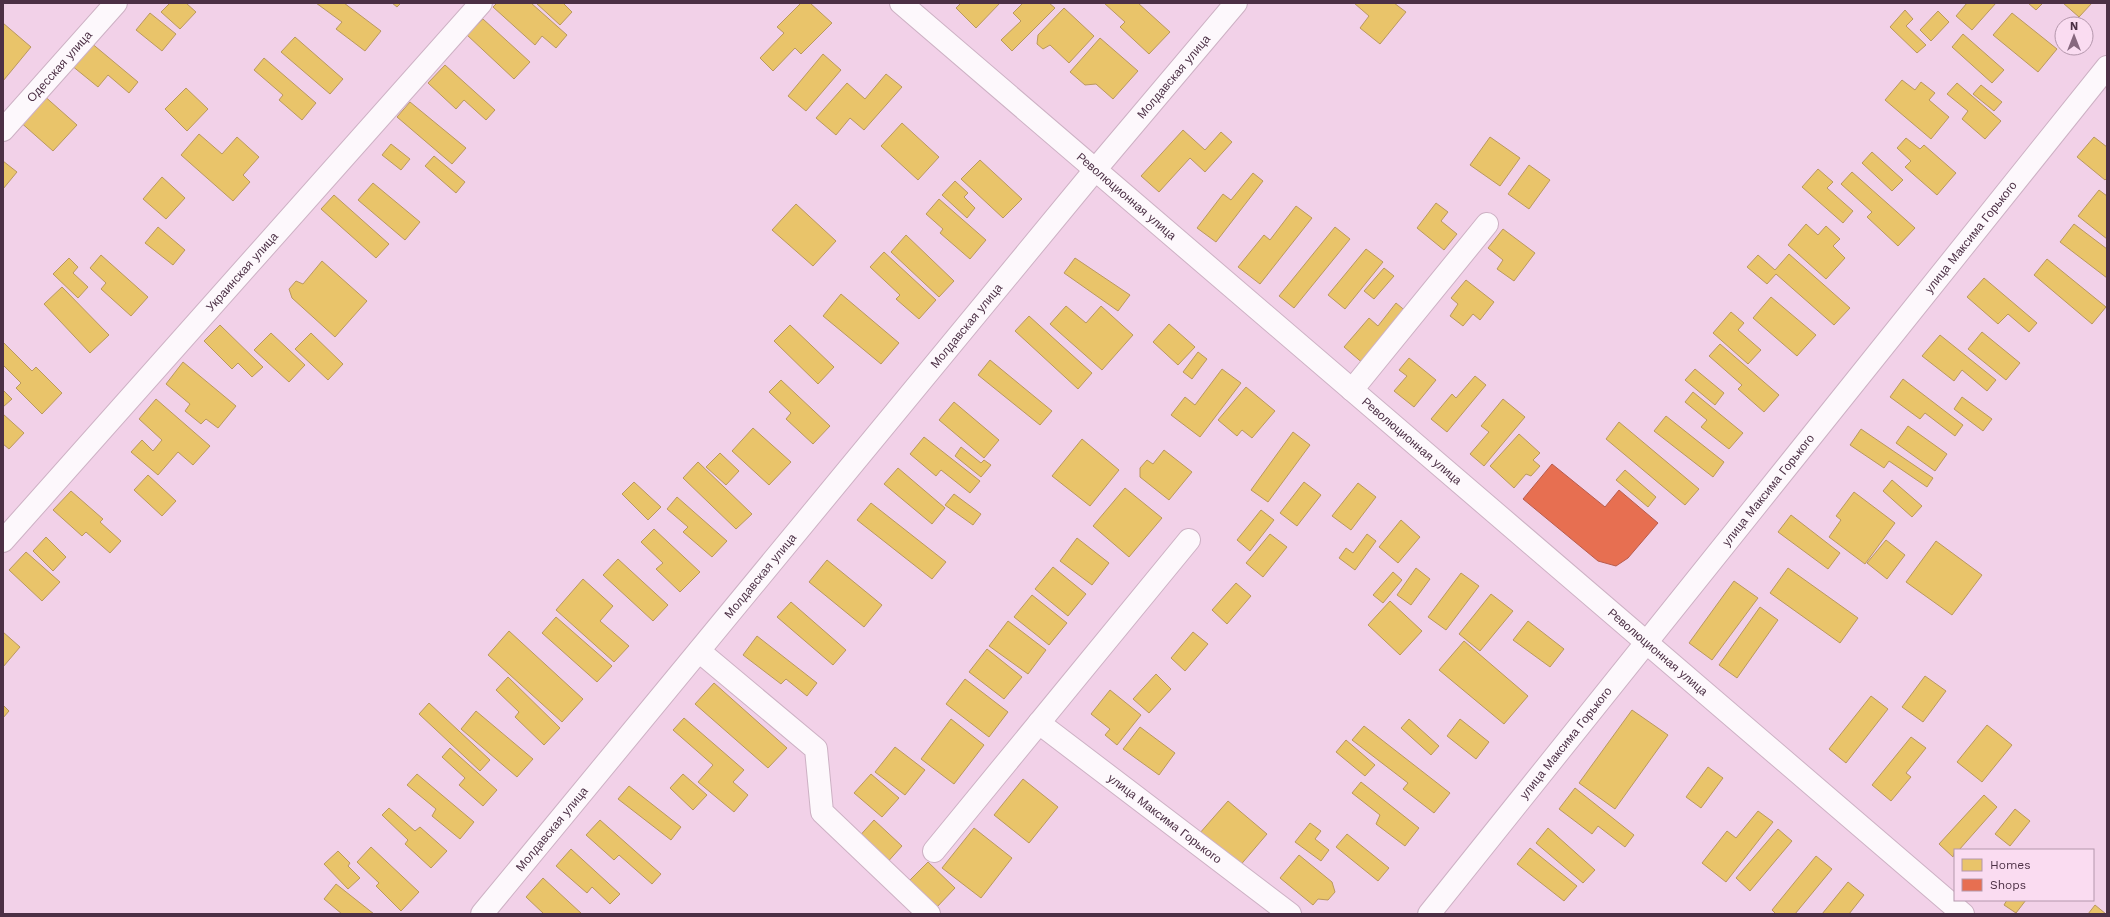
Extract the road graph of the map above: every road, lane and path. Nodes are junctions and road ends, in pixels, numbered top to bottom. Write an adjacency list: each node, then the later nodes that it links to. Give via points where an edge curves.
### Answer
1 (116, 3): 6 (street, Одесская улица)
2 (481, 3): 11 (street, Украинская улица)
3 (901, 3): 7 (street, Революционная улица)
4 (1236, 3): 7 (street, Молдавская улица)
5 (2107, 67): 12 (street, улица Максима Горького)
6 (3, 130)
7 (1095, 170): 9 (street, Революционная улица); 13 (street, Молдавская улица)
8 (1487, 224): 9 (street, Революционная улица)
9 (1352, 390): 12 (street, Революционная улица)
10 (1189, 540): 14 (street)
11 (3, 541)
12 (1647, 643): 19 (street, улица Максима Горького); 20 (street, Революционная улица)
13 (699, 651): 16 (street, Молдавская улица); 17 (street, via 816,749 822,812)
14 (1039, 723): 15 (street); 18 (street, улица Максима Горького)
15 (934, 851)
16 (482, 914)
17 (929, 914)
18 (1290, 914)
19 (1429, 914)
20 (1963, 914)

